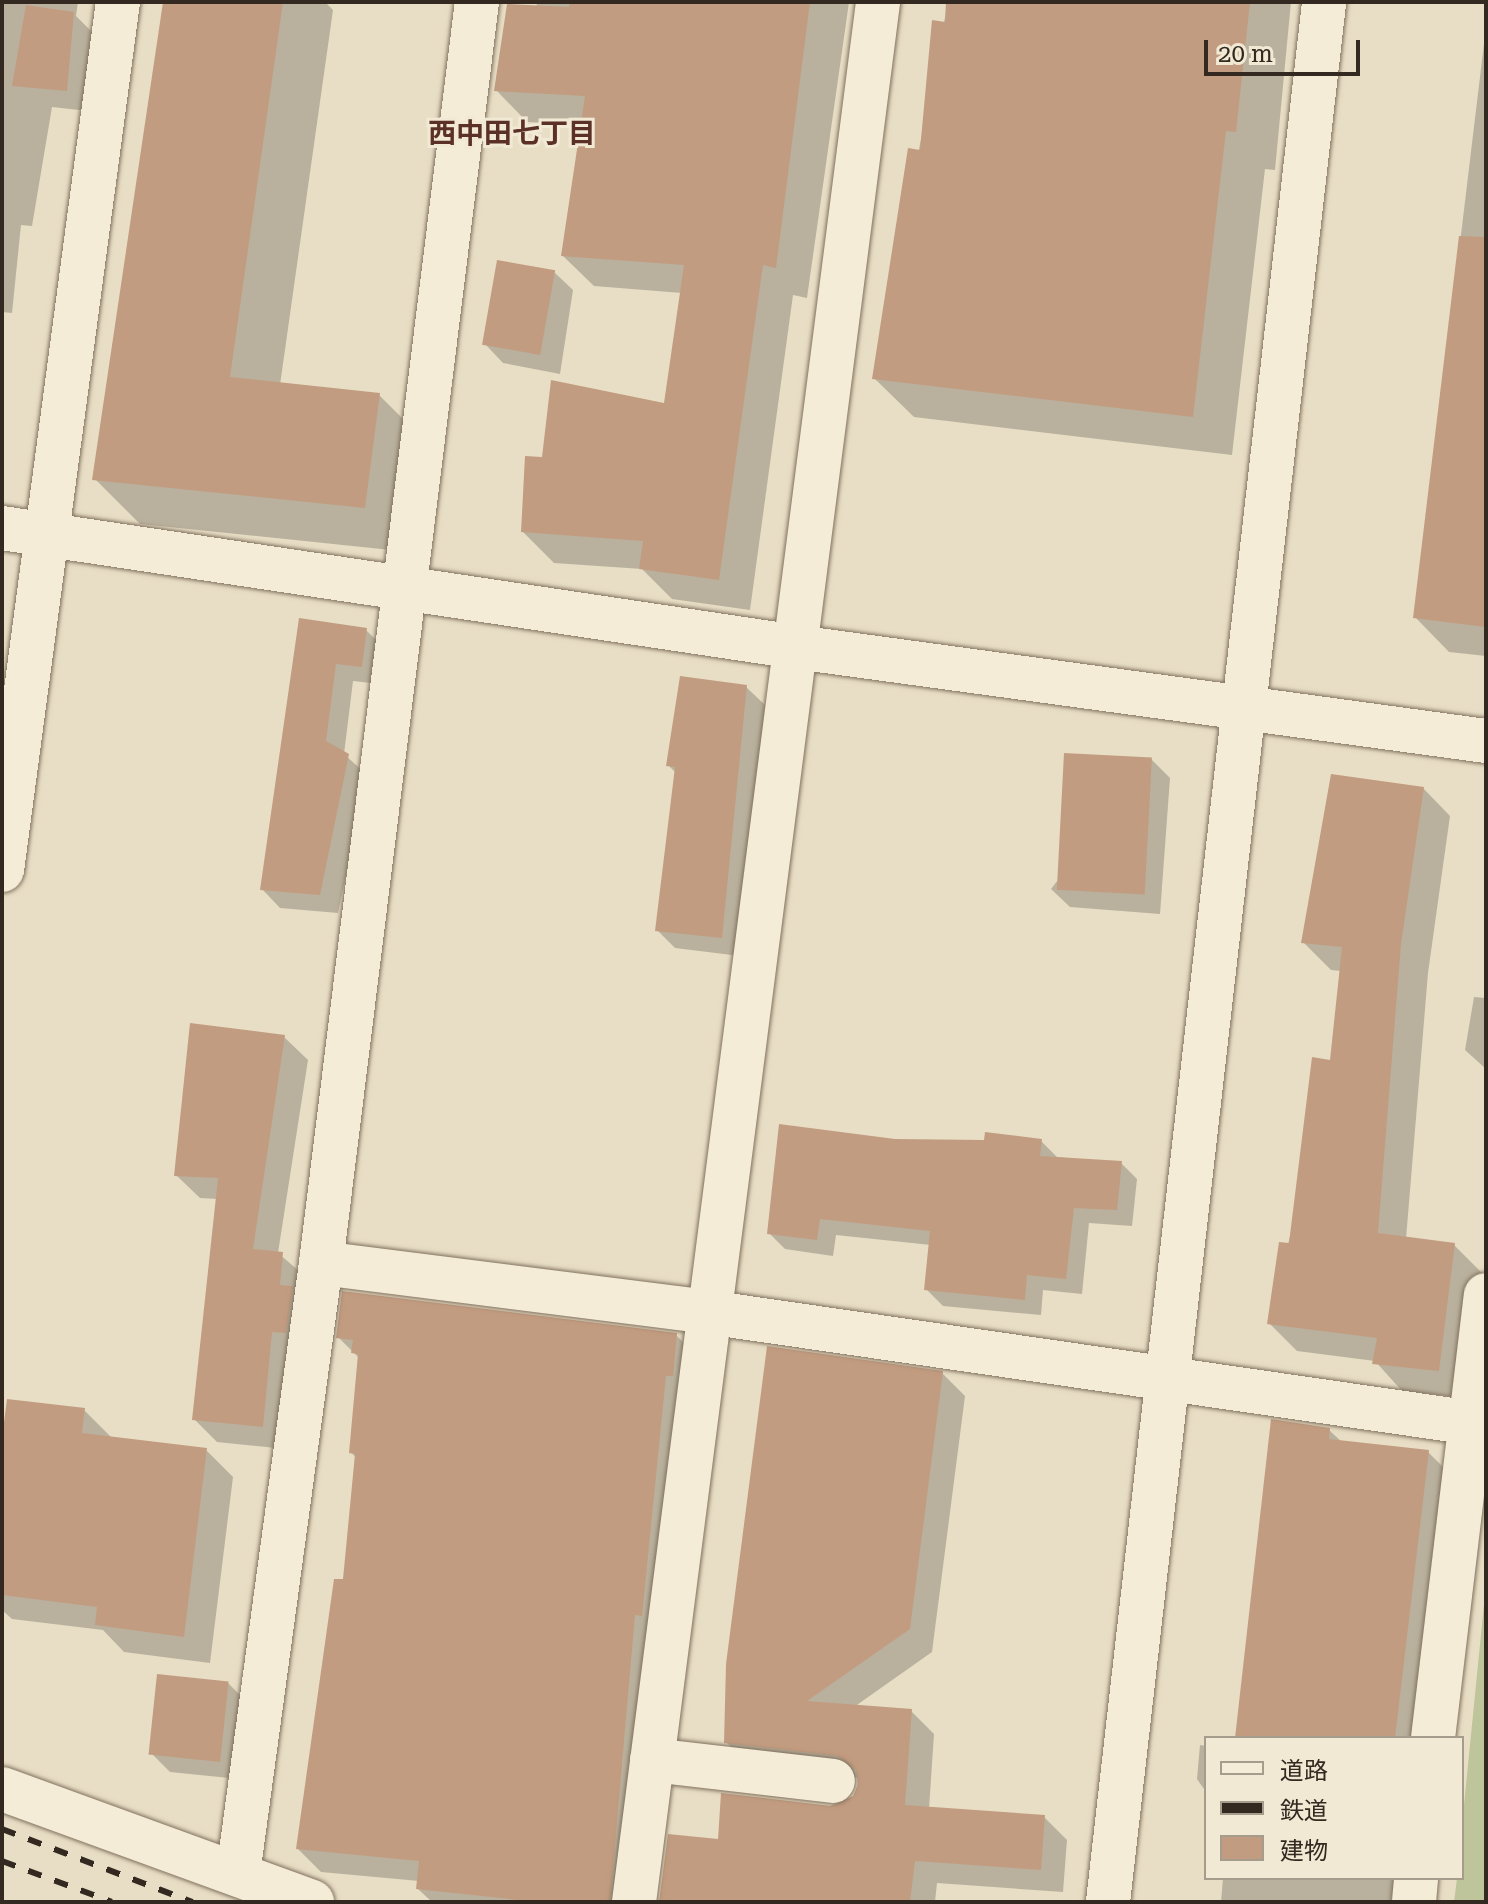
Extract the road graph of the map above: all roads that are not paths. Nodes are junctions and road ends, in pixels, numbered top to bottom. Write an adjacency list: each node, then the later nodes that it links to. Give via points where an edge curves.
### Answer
1 (118, 2): 6 (street)
2 (477, 2): 7 (street)
3 (878, 2): 8 (street)
4 (1324, 2): 9 (street)
5 (2, 528): 6 (street)
6 (47, 534): 7 (street); 11 (street)
7 (403, 587): 8 (street); 12 (street)
8 (796, 647): 9 (street); 14 (street)
9 (1245, 707): 10 (street); 15 (street)
10 (1486, 741)
11 (2, 870)
12 (321, 1263): 14 (street); 21 (street)
13 (1486, 1295): 16 (street)
14 (707, 1312): 15 (street); 18 (street)
15 (1170, 1377): 16 (street); 25 (street)
16 (1478, 1424): 17 (street)
17 (1433, 1736)
18 (652, 1760): 19 (street); 24 (street)
19 (833, 1781)
20 (2, 1789): 21 (street)
21 (238, 1874): 23 (street)
22 (1416, 1880): 26 (street)
23 (312, 1902)
24 (634, 1902)
25 (1108, 1902)
26 (1414, 1902)

